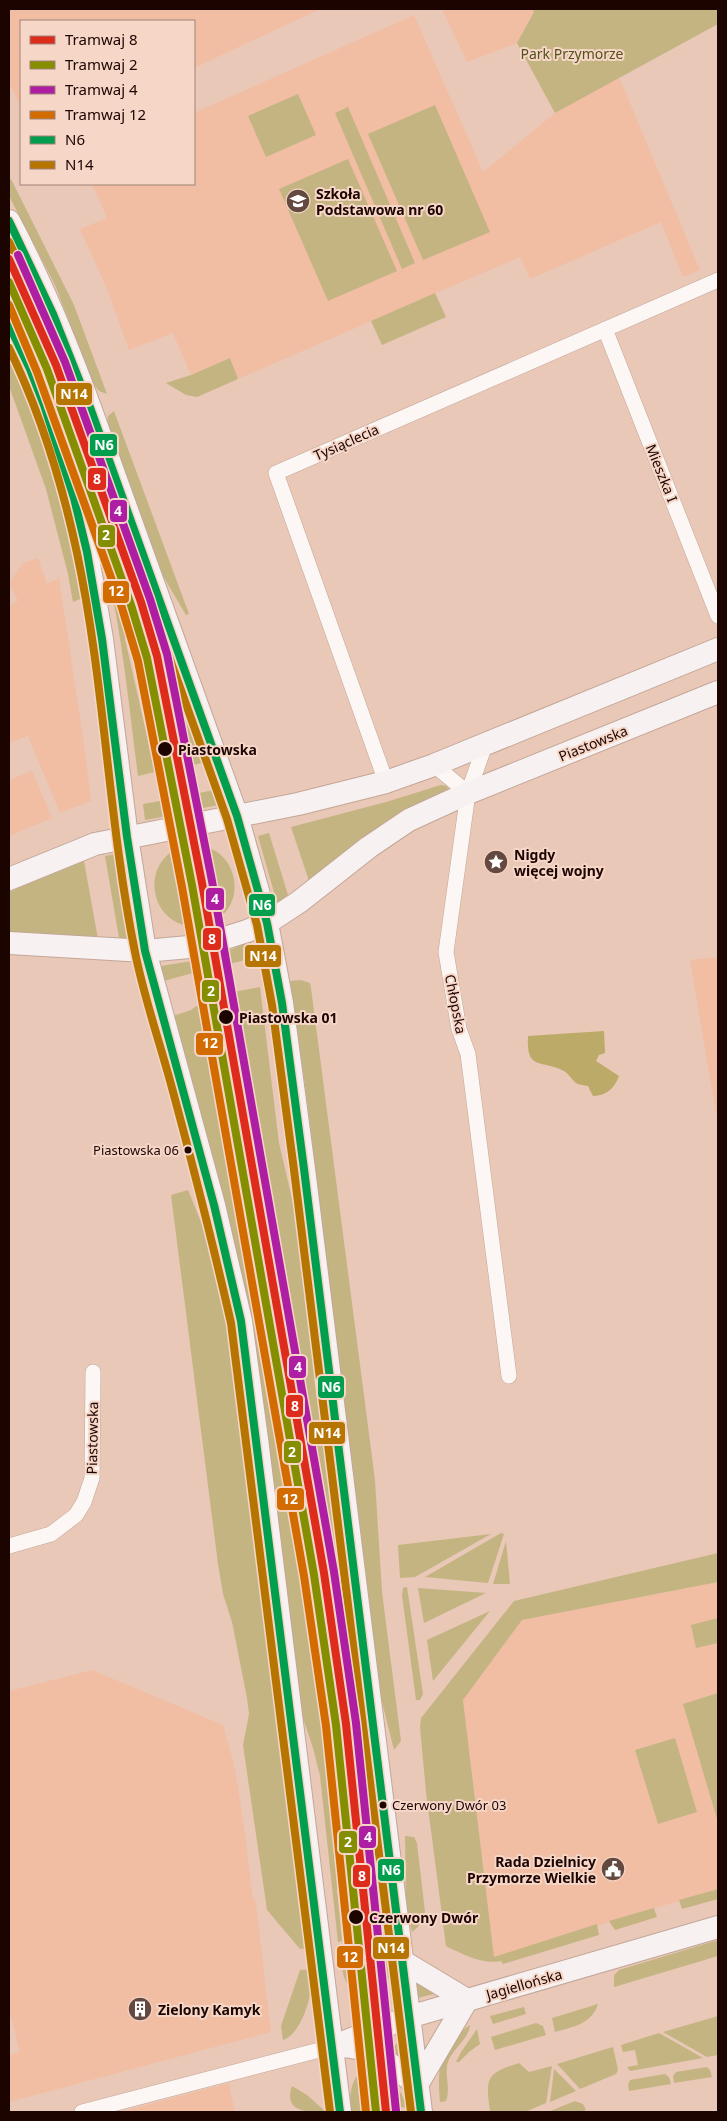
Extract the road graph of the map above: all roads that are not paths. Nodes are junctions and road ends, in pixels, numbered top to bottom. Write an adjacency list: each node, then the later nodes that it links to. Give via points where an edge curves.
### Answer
1 (9, 221): 12 (main road, via 34,268 68,346)
2 (718, 280): 4 (street, Tysiąclecia)
3 (9, 325): 13 (main road, via 44,405 74,498 87,552 102,639)
4 (605, 330): 5 (street, Mieszka I); 10 (street, Tysiąclecia, via 276,473)
5 (718, 616)
6 (718, 649): 8 (main road)
7 (718, 692): 11 (main road, Piastowska)
8 (485, 745): 9 (main road); 11 (street)
9 (434, 765): 10 (main road); 11 (street)
10 (386, 782): 12 (main road)
11 (468, 793): 15 (main road, Piastowska, via 410,820); 19 (street, Chłopska, via 446,952 459,1029 468,1054)
12 (237, 816): 13 (main road); 15 (main road)
13 (127, 837): 14 (main road, via 95,844); 17 (main road)
14 (9, 880)
15 (267, 923): 17 (main road, Piastowska, via 200,946); 22 (main road, via 282,1003 304,1169)
16 (9, 943): 17 (main road, Piastowska)
17 (145, 951): 25 (main road, via 214,1205 241,1321)
18 (93, 1372): 20 (street, Piastowska, via 92,1478 84,1502 71,1519 51,1534)
19 (509, 1376)
20 (9, 1546)
21 (718, 1927): 23 (main road, Jagiellońska)
22 (402, 1961): 23 (main road); 24 (main road)
23 (468, 2000): 24 (main road, Jagiellońska); 26 (main road)
24 (409, 2017): 25 (main road, Jagiellońska); 26 (main road)
25 (332, 2046): 26 (main road, via 351,2046 381,2056); 27 (street); 28 (main road)
26 (417, 2085): 29 (main road)
27 (82, 2112)
28 (340, 2112)
29 (421, 2112)

